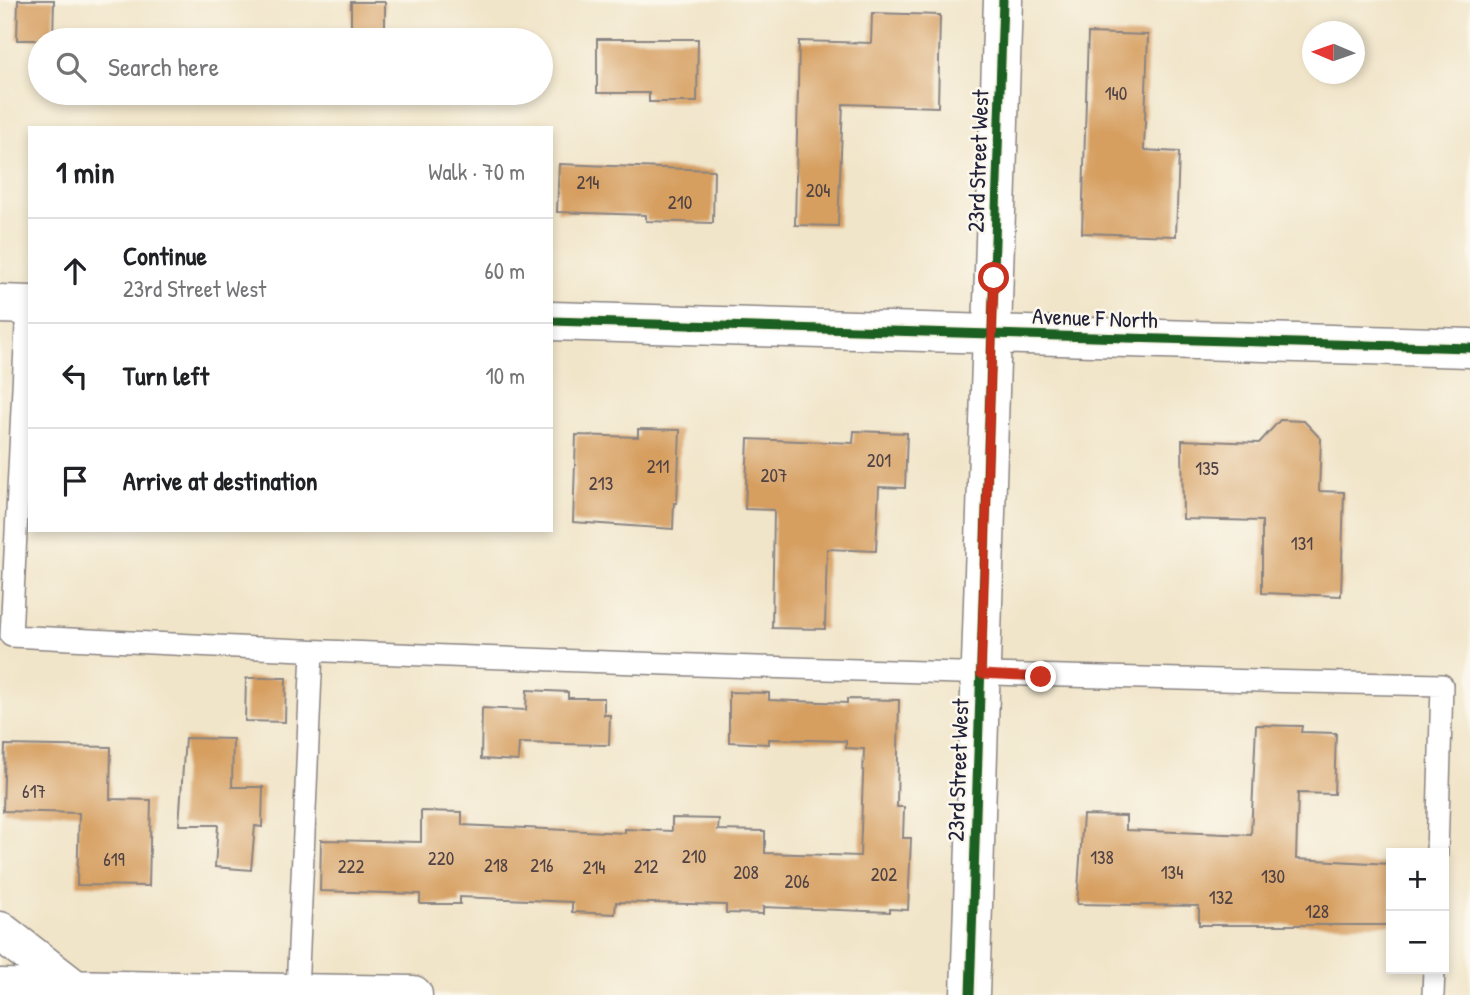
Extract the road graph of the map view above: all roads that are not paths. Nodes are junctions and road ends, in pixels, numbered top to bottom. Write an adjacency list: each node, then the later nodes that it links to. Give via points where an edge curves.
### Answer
1 (1003, 0): 4 (street, 23rd Street West)
2 (19, 305): 6 (lane, via 11,636)
3 (553, 321): 4 (street, Avenue F North)
4 (992, 335): 5 (street, Avenue F North); 7 (street, 23rd Street West)
5 (1470, 348)
6 (312, 652): 7 (lane); 13 (lane)
7 (981, 674): 8 (lane, via 1442,685); 15 (street, 23rd Street West)
8 (1437, 848)
9 (0, 931): 12 (street)
10 (1434, 974): 16 (lane)
11 (0, 988): 12 (street)
12 (80, 992): 13 (street)
13 (297, 992): 14 (street)
14 (413, 995)
15 (971, 995)
16 (1433, 995)

